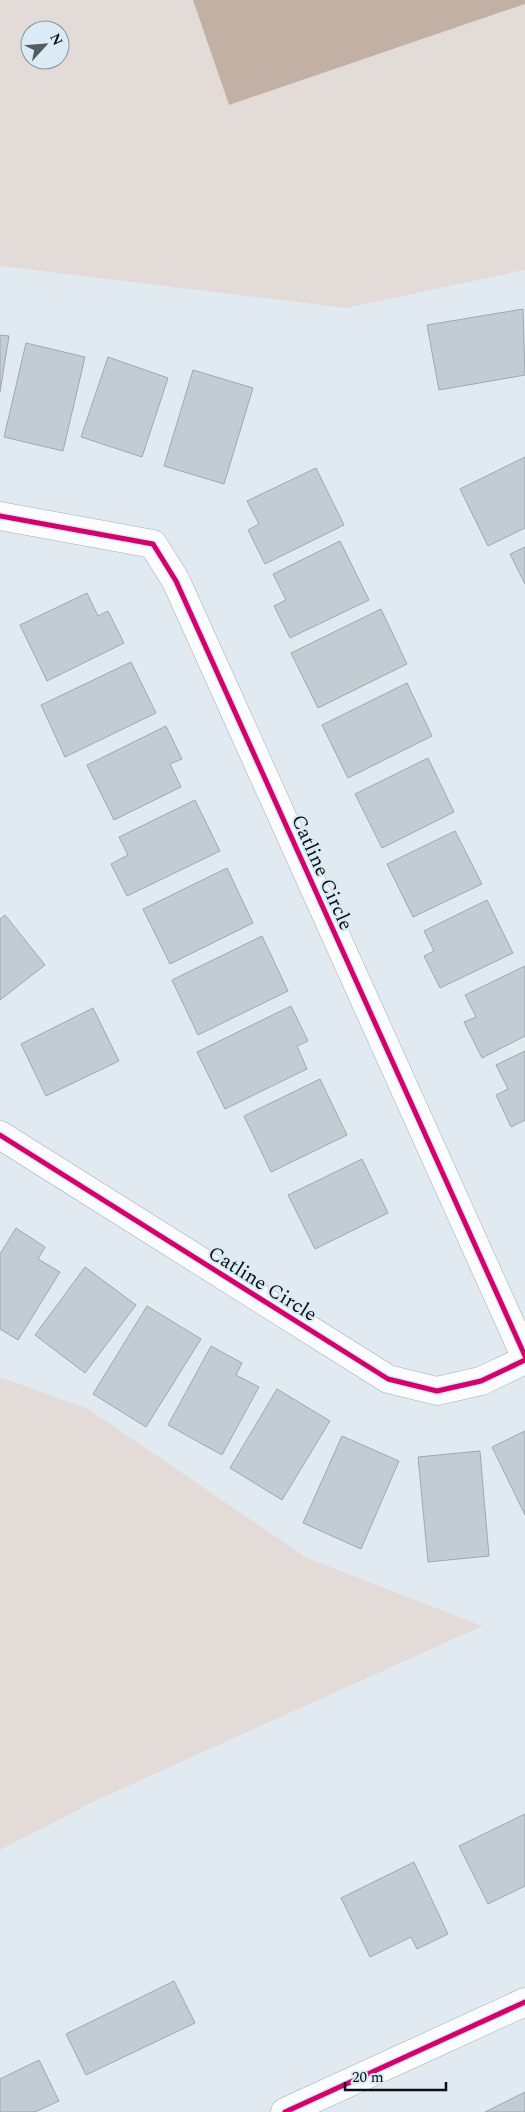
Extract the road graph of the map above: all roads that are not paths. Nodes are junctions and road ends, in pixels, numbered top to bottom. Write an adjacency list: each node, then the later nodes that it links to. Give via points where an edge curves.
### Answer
1 (0, 516): 3 (street, Catline Circle, via 153,544 176,581)
2 (0, 1135): 3 (street, Catline Circle, via 388,1379 437,1391 481,1381)
3 (525, 1358)
4 (525, 2002): 5 (street)
5 (285, 2112)

